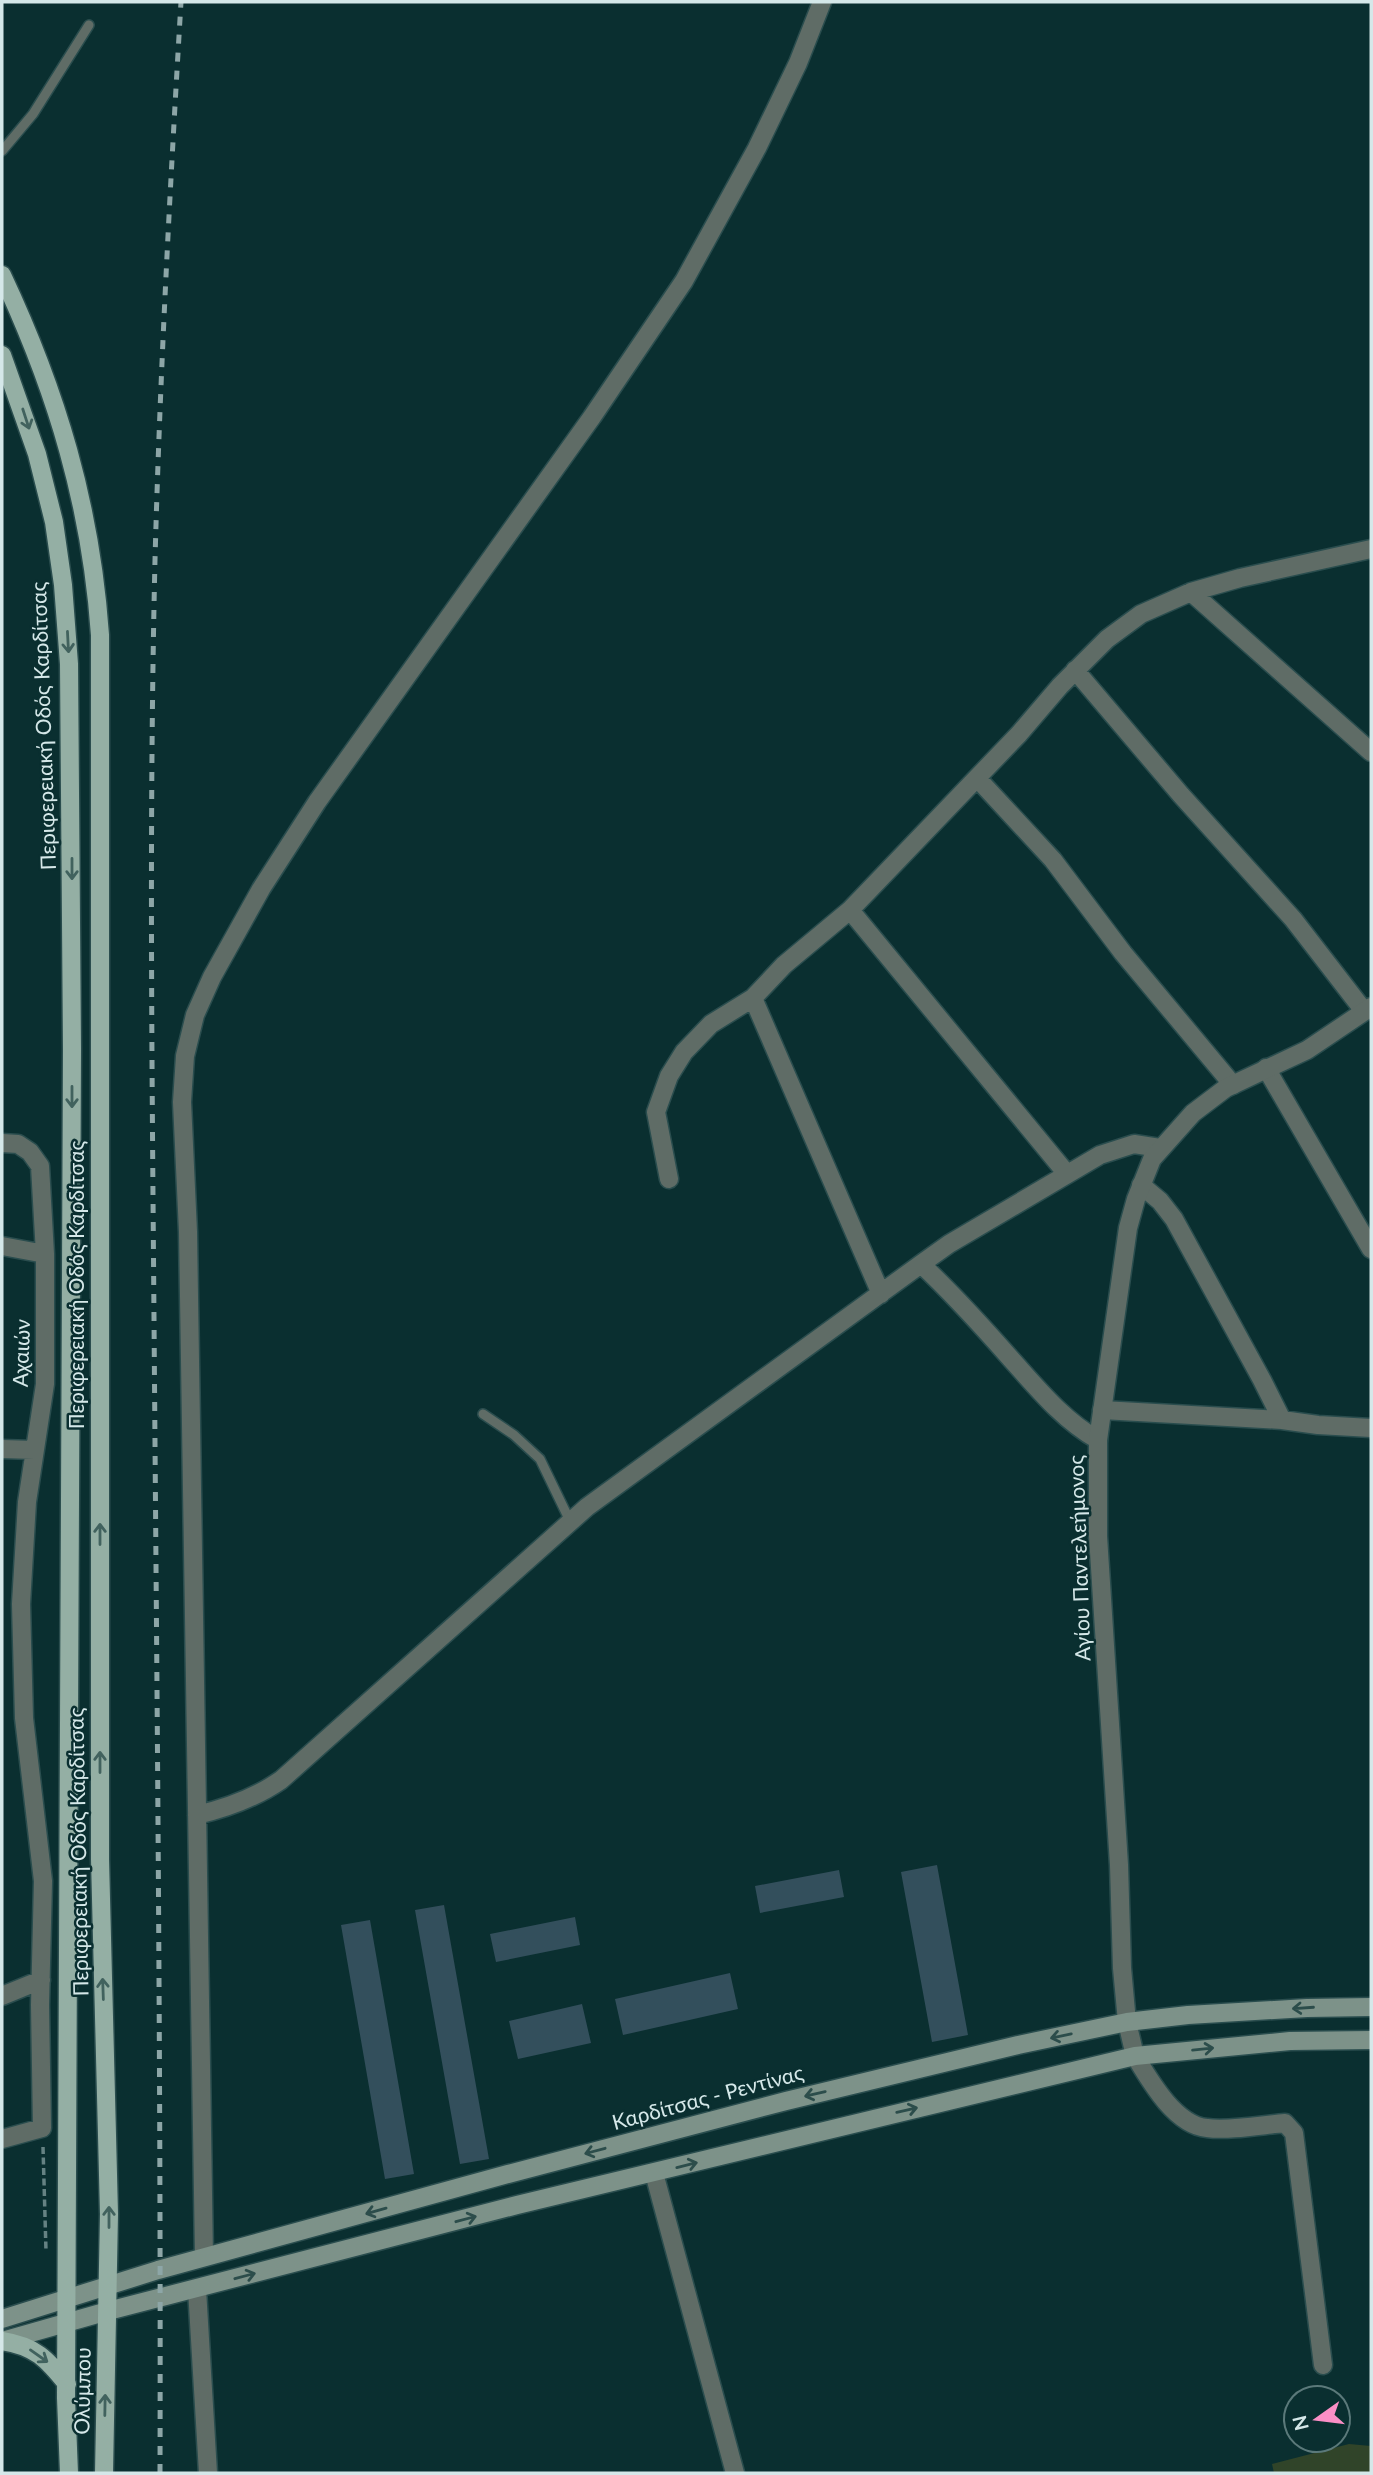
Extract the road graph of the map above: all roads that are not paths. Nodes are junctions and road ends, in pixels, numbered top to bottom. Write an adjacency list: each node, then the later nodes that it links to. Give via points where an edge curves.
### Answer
1 (822, 2): 34 (street, via 757,148 684,281 317,802 237,931 195,1015 185,1056 183,1102)
2 (89, 25): 3 (lane, via 33,114)
3 (2, 151)
4 (2, 275): 46 (main road, Περιφερειακή Οδός Καρδίτσας, one-way to 4, via 100,1859 100,635 89,538 74,468 45,374)
5 (2, 355): 48 (main road, Περιφερειακή Οδός Καρδίτσας, one-way to 48, via 37,454 54,522 69,664)
6 (1371, 549): 7 (street)
7 (1191, 592): 8 (street, via 1127,623); 9 (street)
8 (1075, 670): 10 (street); 13 (street)
9 (1371, 752)
10 (977, 778): 11 (street); 15 (street, via 1053,860)
11 (850, 910): 12 (street); 18 (street)
12 (753, 998): 19 (street, via 697,1037 669,1076 656,1112); 25 (street)
13 (1368, 1009): 14 (street, Αγίου Παντελεήμονος, via 1307,1050)
14 (1266, 1068): 15 (street, Αγίου Παντελεήμονος); 22 (street)
15 (1233, 1085): 17 (street, Αγίου Παντελεήμονος, via 1193,1113)
16 (2, 1143): 23 (street, Αχαιών, via 18,1144 40,1166)
17 (1160, 1149): 18 (street, via 1143,1144 1123,1146); 20 (street, Αγίου Παντελεήμονος)
18 (1067, 1174): 24 (street)
19 (669, 1180)
20 (1141, 1185): 26 (street, Αγίου Παντελεήμονος, via 1128,1228); 28 (street, via 1160,1201 1180,1229)
21 (2, 1246): 23 (street)
22 (1371, 1249)
23 (46, 1254): 32 (street, Αχαιών, via 45,1384)
24 (921, 1264): 25 (street); 30 (street, via 952,1292 1054,1407)
25 (881, 1294): 33 (street)
26 (1102, 1410): 28 (street); 30 (street, Αγίου Παντελεήμονος)
27 (483, 1414): 33 (lane, via 540,1459)
28 (1282, 1420): 29 (street)
29 (1371, 1428)
30 (1098, 1440): 38 (street, Αγίου Παντελεήμονος, via 1100,1584)
31 (2, 1449): 32 (street)
32 (34, 1450): 35 (street, Αχαιών, via 27,1502 21,1646 26,1744 43,1881)
33 (570, 1521): 34 (street, via 298,1767 268,1789)
34 (197, 1815): 45 (street)
35 (41, 1980): 36 (street); 41 (street, Αχαιών, via 43,2127)
36 (2, 1996)
37 (1371, 2007): 38 (main road, Καρδίτσας - Ρεντίνας, one-way to 38, via 1254,2010)
38 (1127, 2022): 40 (street, Αγίου Παντελεήμονος); 43 (main road, Καρδίτσας - Ρεντίνας, one-way to 43, via 786,2101)
39 (1371, 2040): 40 (main road, one-way to 39, via 1290,2041)
40 (1135, 2056): 42 (main road, one-way to 40); 53 (street, Αγίου Παντελεήμονος, via 1158,2094 1189,2122 1206,2128 1284,2123 1294,2133)
41 (2, 2139)
42 (654, 2173): 44 (main road); 58 (street)
43 (508, 2174): 44 (main road); 45 (main road, Καρδίτσας - Ρεντίνας, one-way to 45)
44 (517, 2205): 47 (main road, one-way to 44)
45 (204, 2257): 46 (main road, Καρδίτσας - Ρεντίνας)
46 (109, 2285): 48 (main road, Καρδίτσας - Ρεντίνας); 49 (main road, Περιφερειακή Οδός Καρδίτσας)
47 (197, 2289): 49 (main road); 57 (street)
48 (68, 2299): 50 (main road, Καρδίτσας - Ρεντίνας); 51 (main road, Περιφερειακή Οδός Καρδίτσας)
49 (108, 2311): 51 (main road); 56 (main road, Ολύμπου, one-way to 49)
50 (2, 2319)
51 (68, 2321): 52 (main road); 54 (main road, Ολύμπου)
52 (2, 2341): 54 (main road, one-way to 54, via 39,2354)
53 (1323, 2365)
54 (67, 2384): 55 (main road, Ολύμπου)
55 (69, 2473)
56 (104, 2473)
57 (208, 2473)
58 (735, 2473)

